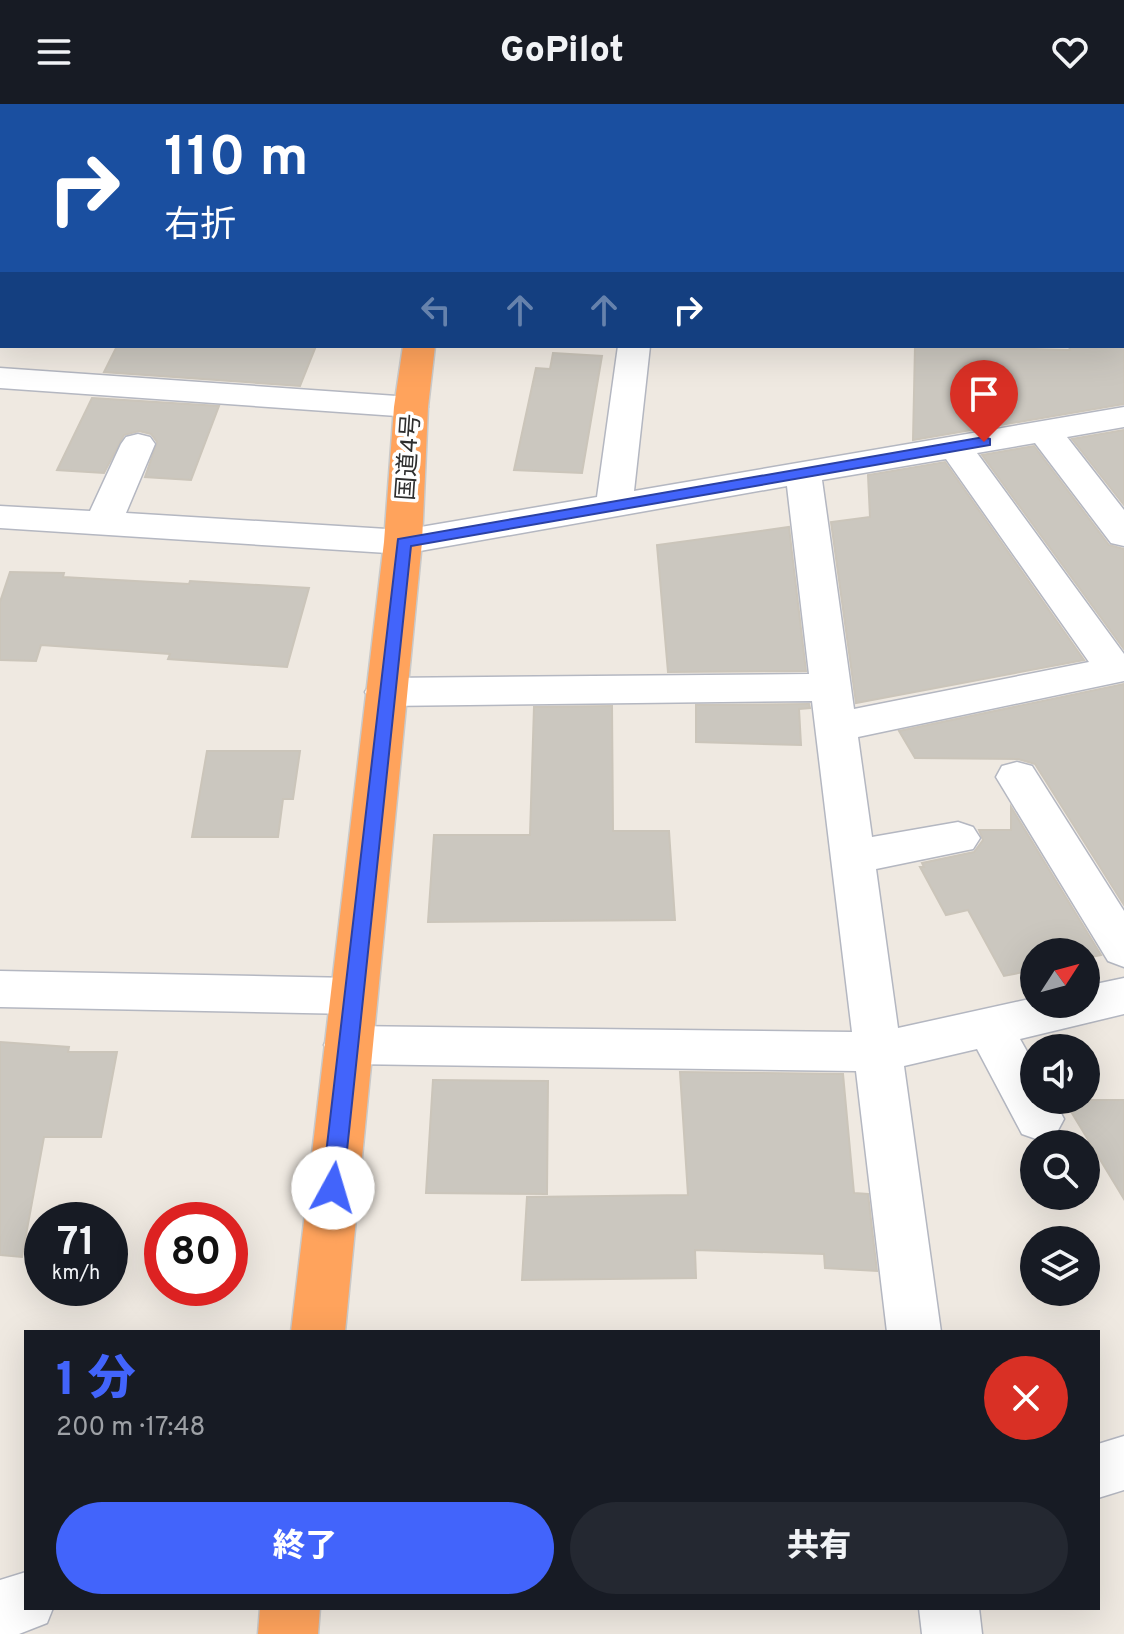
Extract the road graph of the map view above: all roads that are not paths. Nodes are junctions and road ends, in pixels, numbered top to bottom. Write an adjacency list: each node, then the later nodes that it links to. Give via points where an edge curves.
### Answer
1 (419, 348): 4 (highway, 国道4号)
2 (634, 348): 10 (street)
3 (0, 378): 4 (street)
4 (411, 407): 14 (highway, 国道4号)
5 (1124, 417): 6 (street)
6 (1044, 431): 8 (street); 13 (street)
7 (138, 444): 11 (street)
8 (955, 447): 9 (street); 15 (street)
9 (803, 473): 10 (street); 17 (street)
10 (614, 506): 14 (street)
11 (104, 522): 12 (street); 14 (street)
12 (3, 526)
13 (1124, 535)
14 (403, 542): 16 (highway, 国道4号)
15 (1120, 669): 17 (street)
16 (385, 692): 17 (street); 23 (highway, 国道4号)
17 (833, 707): 20 (street)
18 (1017, 777): 21 (street)
19 (958, 838): 20 (street)
20 (853, 857): 27 (street)
21 (1124, 949)
22 (0, 989): 23 (street)
23 (352, 996): 26 (highway, 国道4号)
24 (1124, 996): 25 (street)
25 (989, 1027): 27 (street); 28 (street)
26 (348, 1045): 27 (street); 29 (highway, 国道4号)
27 (879, 1052): 30 (street)
28 (1039, 1119)
29 (318, 1330)
30 (914, 1330)
31 (1124, 1463): 32 (street)
32 (1100, 1470)
33 (24, 1603): 34 (street)
34 (0, 1610)
35 (290, 1610): 37 (highway)
36 (949, 1610): 38 (street)
37 (288, 1634)
38 (952, 1634)

